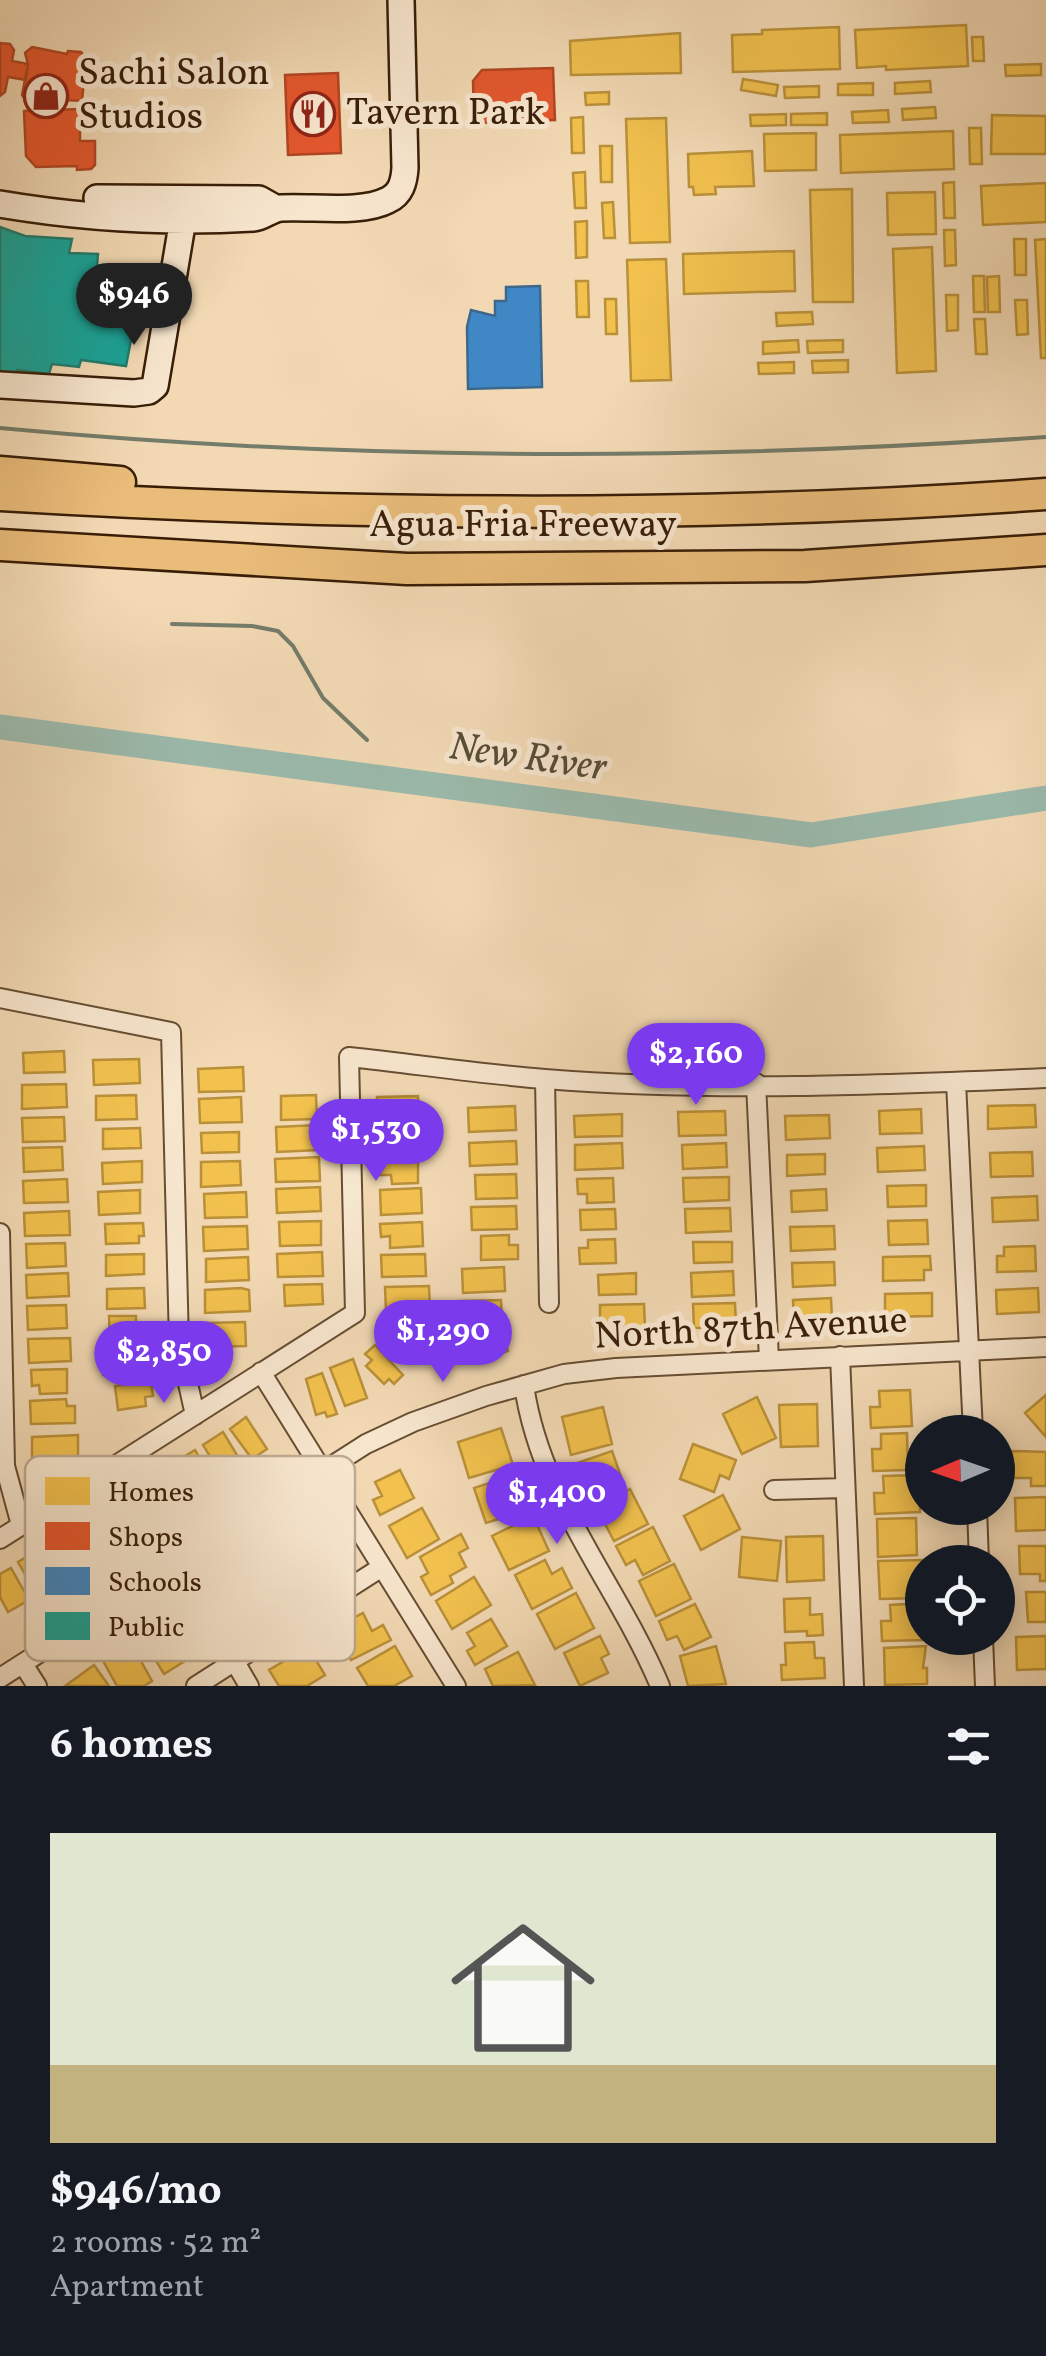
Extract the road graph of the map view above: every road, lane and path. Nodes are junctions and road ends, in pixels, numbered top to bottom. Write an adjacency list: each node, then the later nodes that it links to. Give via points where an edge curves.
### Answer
1 (401, 0): 4 (street, via 405,168 397,194 366,206 274,208 260,217)
2 (0, 187): 4 (street)
3 (0, 204): 4 (street, via 106,216)
4 (183, 210): 5 (street, via 156,381 149,391)
5 (0, 384)
6 (0, 472): 9 (highway)
7 (1046, 494): 9 (highway, Agua Fria Freeway, via 884,506)
8 (0, 495): 9 (highway, Agua Fria Freeway, via 186,506)
9 (512, 511)
10 (0, 545): 11 (highway, Agua Fria Freeway, via 407,569 805,566)
11 (1046, 550)
12 (0, 998): 25 (street, via 171,1032 179,1343)
13 (1046, 1078): 15 (street)
14 (546, 1079): 16 (street); 18 (street); 23 (street, via 350,1057 355,1313)
15 (956, 1082): 16 (street); 20 (street)
16 (756, 1084): 22 (street)
17 (0, 1233): 33 (street, via 6,1466)
18 (550, 1303)
19 (1046, 1347): 20 (street, North 87th Avenue)
20 (970, 1352): 21 (street, North 87th Avenue); 26 (street)
21 (840, 1356): 22 (street, North 87th Avenue); 30 (street)
22 (769, 1360): 24 (street, North 87th Avenue, via 616,1368)
23 (260, 1372): 25 (street); 28 (street)
24 (524, 1385): 29 (street, North 87th Avenue, via 413,1422); 47 (street, via 543,1464)
25 (195, 1414): 27 (street)
26 (972, 1415)
27 (129, 1456)
28 (311, 1456)
29 (347, 1456)
30 (845, 1488): 31 (street); 48 (street)
31 (774, 1490)
32 (25, 1522): 33 (street)
33 (21, 1525): 35 (street)
34 (355, 1525): 36 (street)
35 (0, 1539)
36 (382, 1567): 37 (street); 46 (street)
37 (355, 1584)
38 (983, 1655): 49 (street)
39 (28, 1661): 41 (street, North 87th Avenue)
40 (234, 1662): 44 (street); 45 (street)
41 (23, 1664): 42 (street, North 87th Avenue); 43 (street)
42 (0, 1678)
43 (37, 1686)
44 (196, 1686)
45 (249, 1686)
46 (456, 1686)
47 (660, 1686)
48 (854, 1686)
49 (985, 1686)

